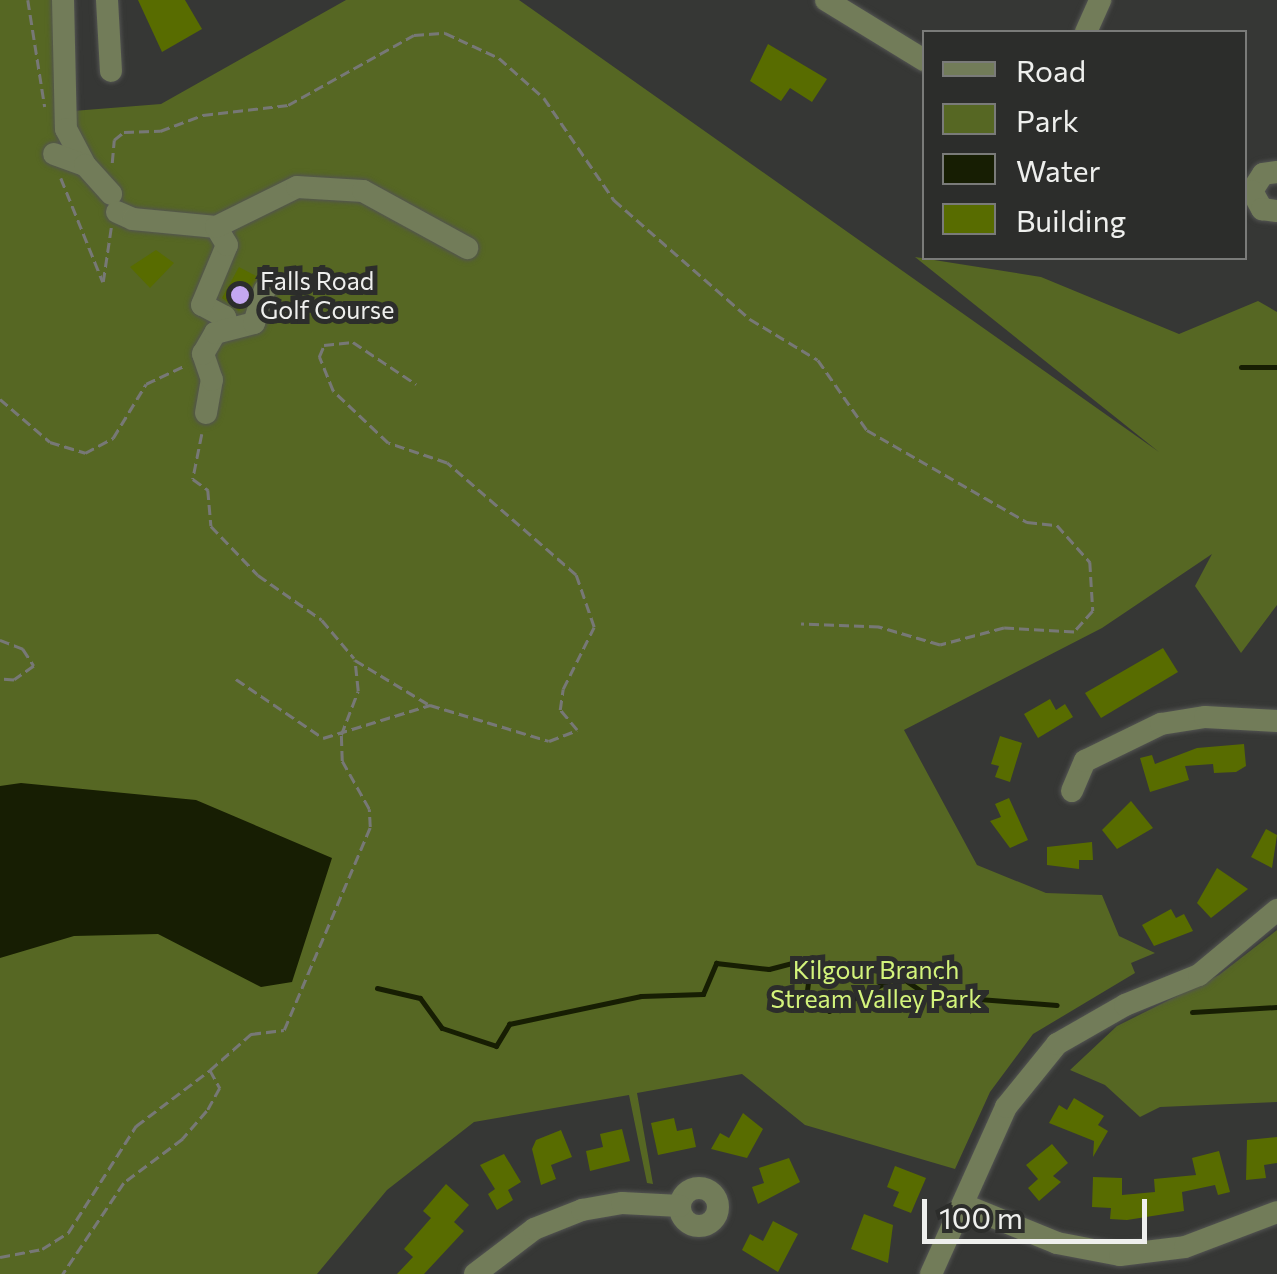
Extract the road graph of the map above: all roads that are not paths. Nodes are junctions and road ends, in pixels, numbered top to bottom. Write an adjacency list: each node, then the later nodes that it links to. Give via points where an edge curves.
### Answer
1 (64, 0): 9 (street, via 66,129)
2 (107, 0): 7 (street)
3 (826, 0): 6 (street)
4 (1100, 0): 5 (street)
5 (1087, 30)
6 (922, 59)
7 (111, 71)
8 (54, 154): 9 (street)
9 (86, 165): 13 (street, via 132,220)
10 (1277, 172): 11 (street)
11 (1249, 183): 12 (street, via 1257,204)
12 (1277, 211)
13 (216, 226): 14 (street, via 297,187 337,186 391,201); 16 (street, via 227,245 202,305 225,317)
14 (467, 248)
15 (265, 290): 16 (street, via 254,323 246,330)
16 (229, 328): 17 (street, via 215,333 204,354 212,380)
17 (206, 413)
18 (1277, 722): 19 (street, via 1205,717 1161,724 1085,761)
19 (1072, 791)
20 (1277, 910): 21 (street, via 1200,975 1125,1005 1057,1044 1006,1107)
21 (964, 1204): 24 (street); 26 (street)
22 (680, 1206): 25 (street, via 582,1210 534,1229)
23 (1277, 1212): 24 (street)
24 (1120, 1264)
25 (475, 1274)
26 (931, 1274)

